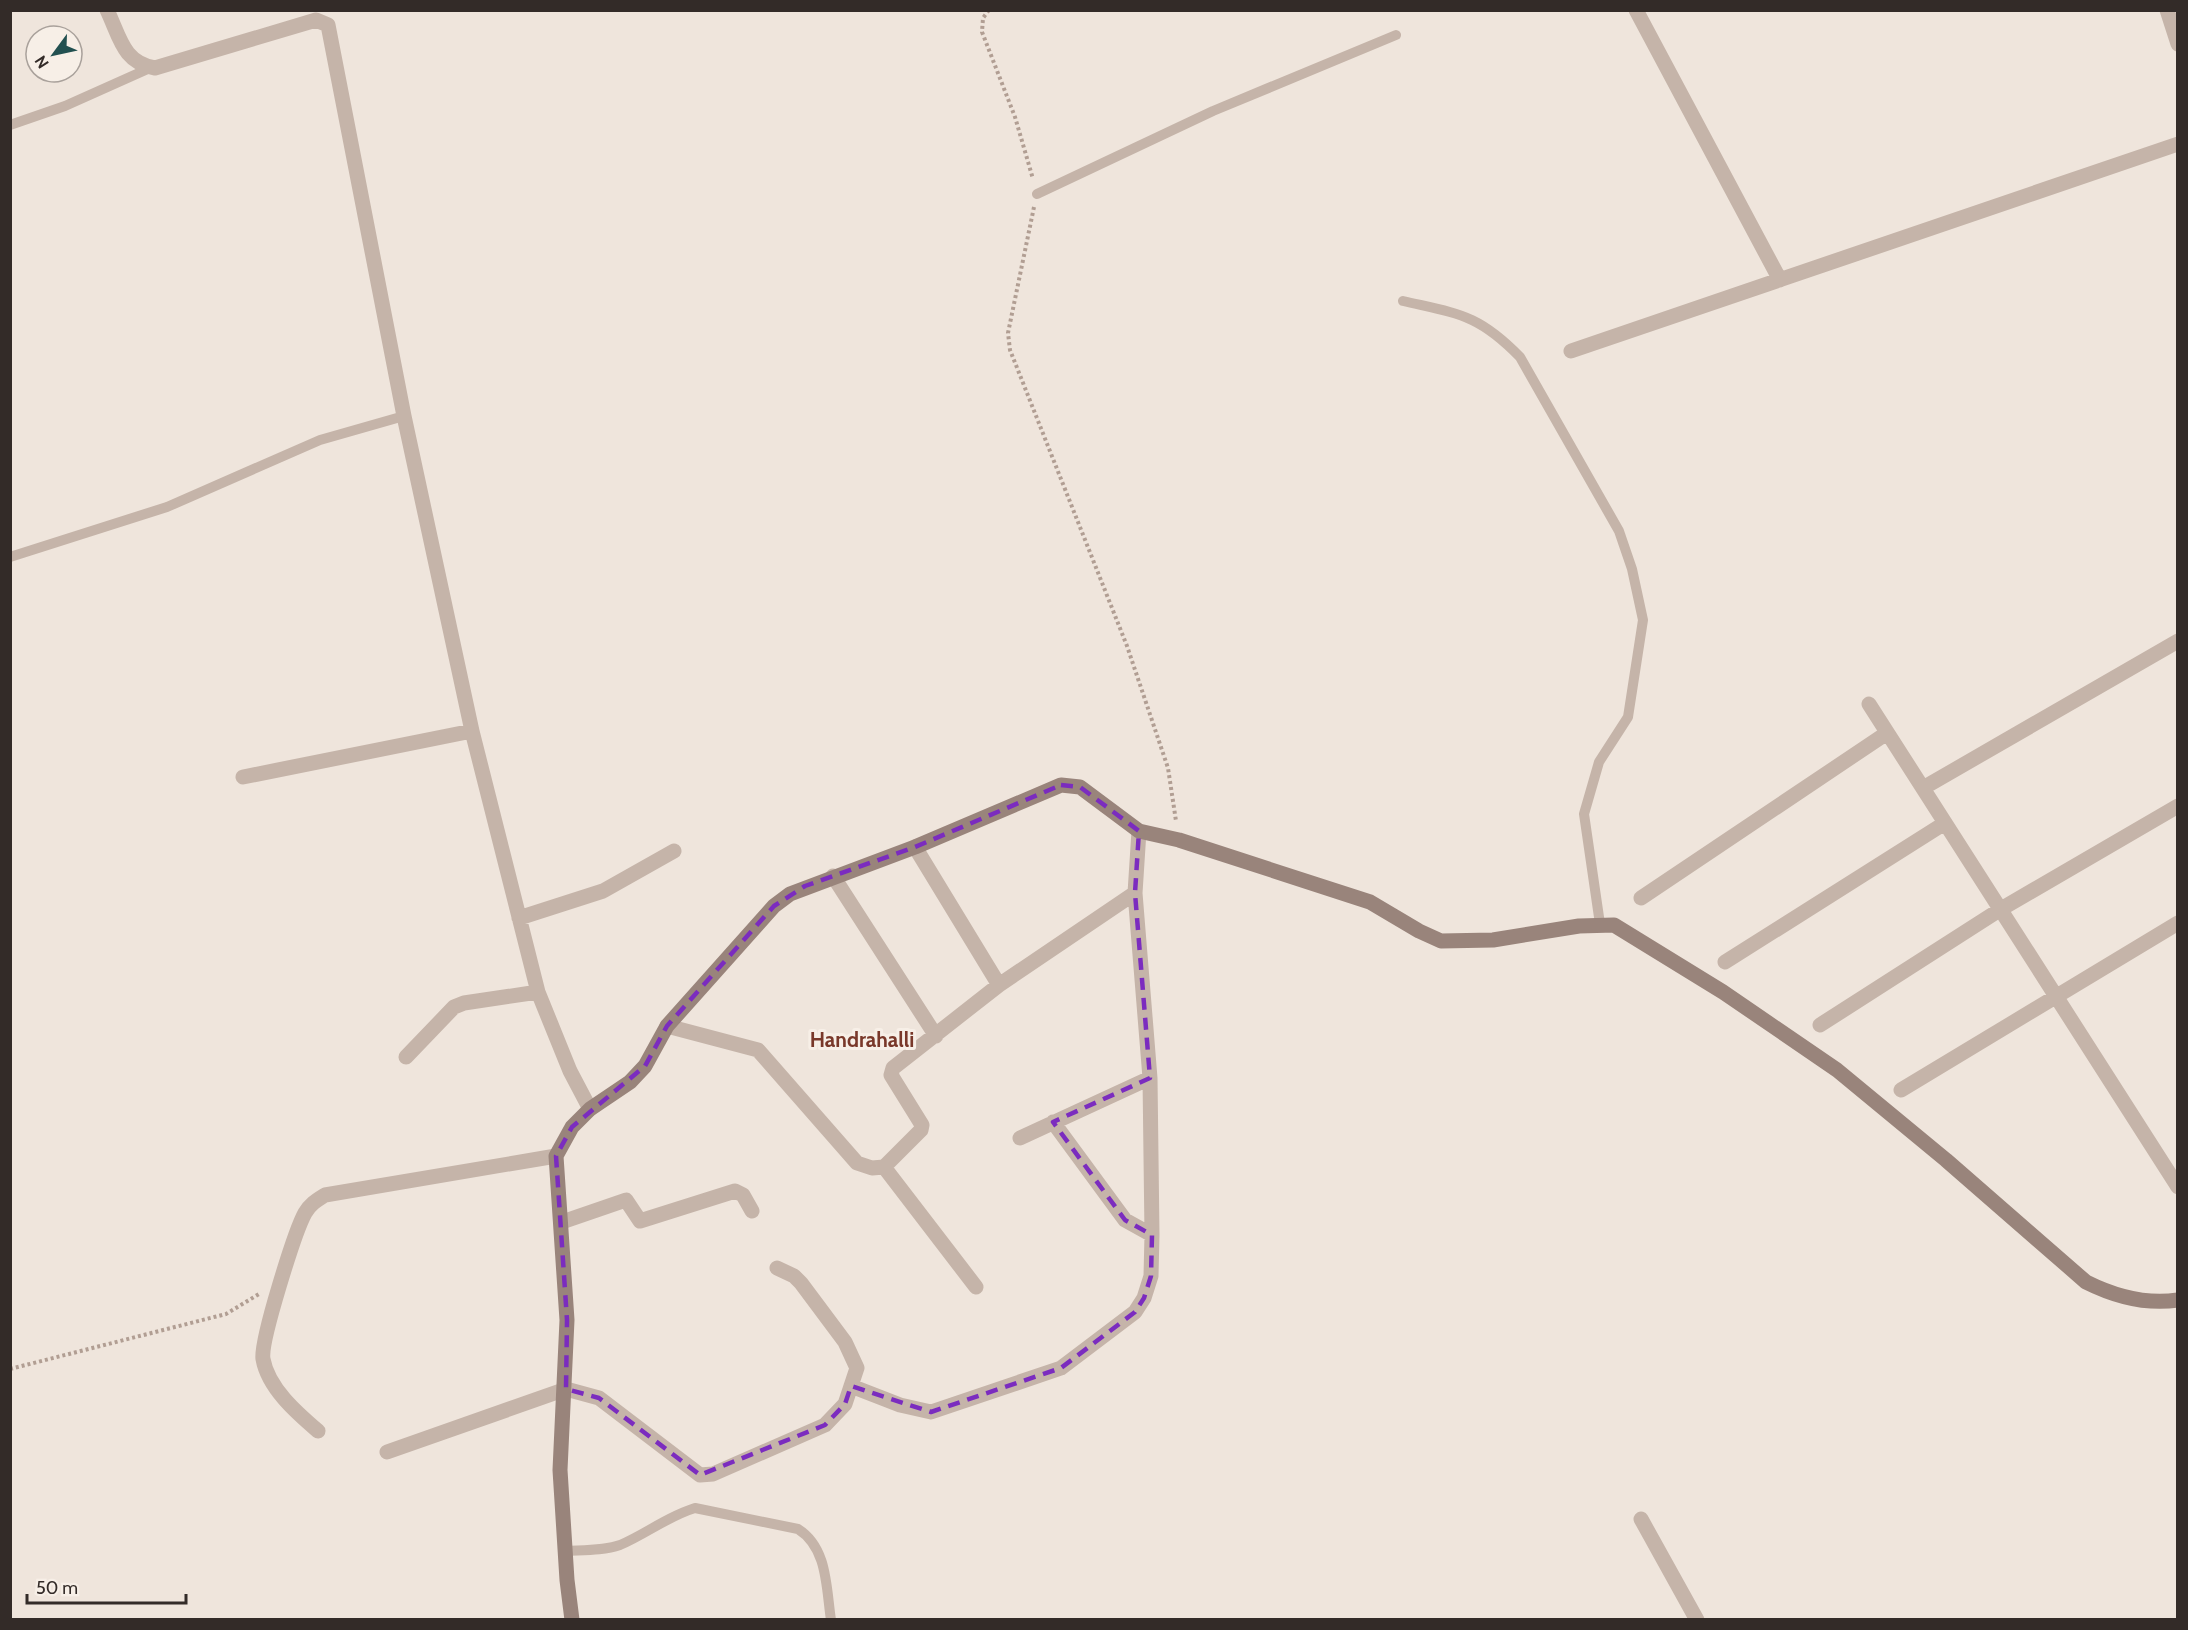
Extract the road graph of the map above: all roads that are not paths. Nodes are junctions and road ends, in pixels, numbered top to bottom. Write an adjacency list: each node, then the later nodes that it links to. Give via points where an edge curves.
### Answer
1 (108, 10): 6 (street, via 129,58)
2 (1635, 10): 10 (street)
3 (2167, 10): 5 (street)
4 (1396, 35): 9 (lane, via 1213,111)
5 (2178, 44)
6 (150, 68): 7 (lane, via 65,106); 13 (street, via 316,20 328,25)
7 (10, 125)
8 (2178, 144): 10 (street)
9 (1037, 194)
10 (1780, 280): 12 (street)
11 (1403, 302): 32 (lane, via 1470,316 1497,333 1520,357 1619,531 1632,569 1643,620 1628,717 1599,762 1584,814)
12 (1571, 351)
13 (404, 416): 14 (lane, via 320,440 167,507); 17 (street)
14 (10, 557)
15 (2178, 641): 20 (street)
16 (1869, 704): 18 (street)
17 (472, 731): 19 (street); 30 (street)
18 (1887, 733): 20 (street); 28 (street)
19 (243, 777)
20 (1923, 788): 22 (street)
21 (2178, 806): 29 (street)
22 (1945, 822): 29 (street); 33 (street)
23 (1139, 831): 24 (street, via 1080,787 1061,785); 27 (street); 32 (street, via 1179,840 1370,902 1441,941 1493,940)
24 (915, 847): 26 (street); 34 (street)
25 (674, 851): 30 (street, via 603,891)
26 (833, 876): 38 (street, via 790,894 774,906); 39 (street)
27 (1135, 893): 34 (street); 41 (street)
28 (1641, 898)
29 (2001, 909): 36 (street); 37 (street)
30 (519, 918): 35 (street)
31 (2178, 923): 36 (street)
32 (1600, 924): 54 (street, via 1626,931 1837,1070 2086,1282 2112,1295)
33 (1725, 962)
34 (999, 985): 39 (street)
35 (537, 992): 40 (street, via 454,1006); 43 (street)
36 (2055, 997): 42 (street); 48 (street)
37 (1820, 1025)
38 (667, 1026): 43 (street, via 638,1074); 47 (street, via 758,1050 857,1163)
39 (936, 1036): 47 (street, via 891,1071 922,1125)
40 (406, 1057)
41 (1150, 1078): 44 (street); 51 (street)
42 (1901, 1090)
43 (590, 1109): 46 (street, via 572,1127)
44 (1053, 1122): 45 (street); 51 (street, via 1125,1220)
45 (1020, 1138)
46 (556, 1156): 50 (street); 57 (street, via 325,1195 313,1202 305,1213 280,1282 262,1352 263,1361 288,1405)
47 (884, 1167): 53 (street)
48 (2178, 1187)
49 (752, 1211): 50 (street, via 740,1191 735,1191 640,1221 627,1200)
50 (562, 1222): 56 (street)
51 (1152, 1235): 55 (street, via 1151,1276 1135,1312 1061,1368 932,1412 900,1405)
52 (777, 1268): 55 (street, via 801,1283 844,1342 857,1368)
53 (976, 1287)
54 (2178, 1300)
55 (851, 1386): 56 (street, via 845,1404 825,1425 713,1474 700,1475 599,1398)
56 (566, 1389): 58 (street); 60 (street, via 560,1470)
57 (318, 1431)
58 (387, 1452)
59 (1641, 1519): 63 (street)
60 (565, 1551): 61 (street); 62 (lane, via 622,1544 695,1508 798,1529 808,1535 821,1556)
61 (572, 1620)
62 (831, 1620)
63 (1696, 1620)

